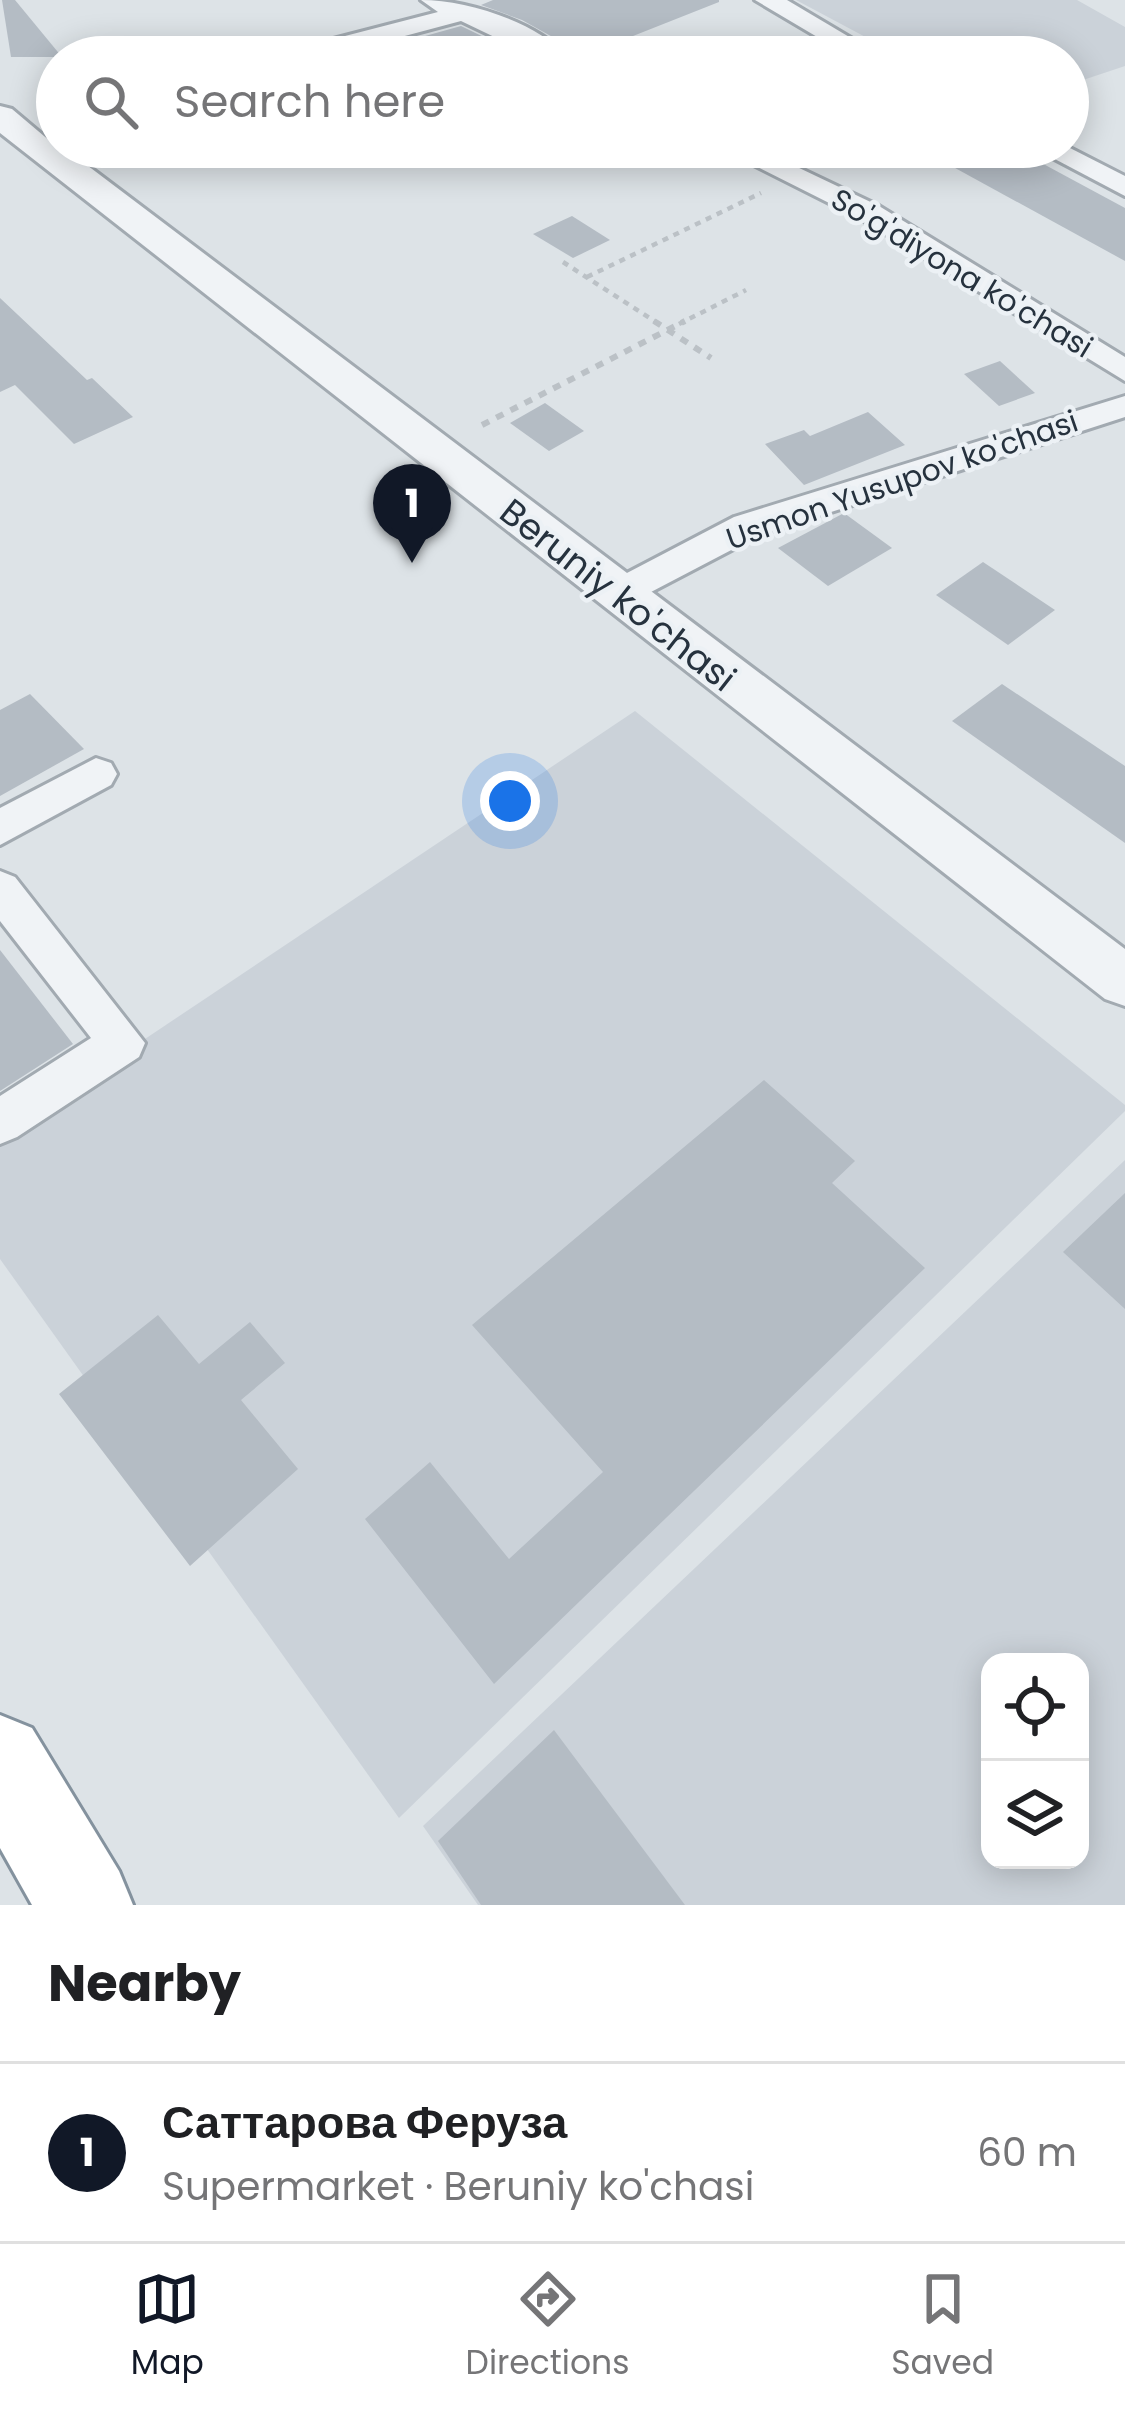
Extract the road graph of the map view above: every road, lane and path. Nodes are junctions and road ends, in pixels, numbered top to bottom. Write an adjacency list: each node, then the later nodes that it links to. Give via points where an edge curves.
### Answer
1 (768, 0): 5 (street)
2 (445, 4): 3 (street); 4 (street)
3 (355, 36)
4 (520, 36)
5 (832, 36)
6 (0, 116): 7 (street, Beruniy ko'chasi)
7 (36, 138)
8 (77, 168): 21 (street, Beruniy ko'chasi)
9 (777, 168): 11 (street, So'g'diyona ko'chasi)
10 (1088, 168): 12 (street)
11 (794, 176): 14 (path); 18 (street, So'g'diyona ko'chasi, via 869,212)
12 (1124, 186)
13 (563, 262): 14 (path)
14 (587, 277): 16 (path)
15 (746, 290): 16 (path)
16 (669, 331): 17 (path); 20 (path)
17 (711, 358)
18 (1125, 371)
19 (1125, 406): 21 (street, Usmon Yusupov ko'chasi, via 746,526)
20 (482, 425)
21 (617, 594): 25 (street, Beruniy ko'chasi)
22 (96, 774): 23 (street)
23 (0, 828)
24 (0, 889): 26 (street, via 122,1043)
25 (1125, 982)
26 (0, 1122)
27 (0, 1760): 28 (highway)
28 (85, 1905)

